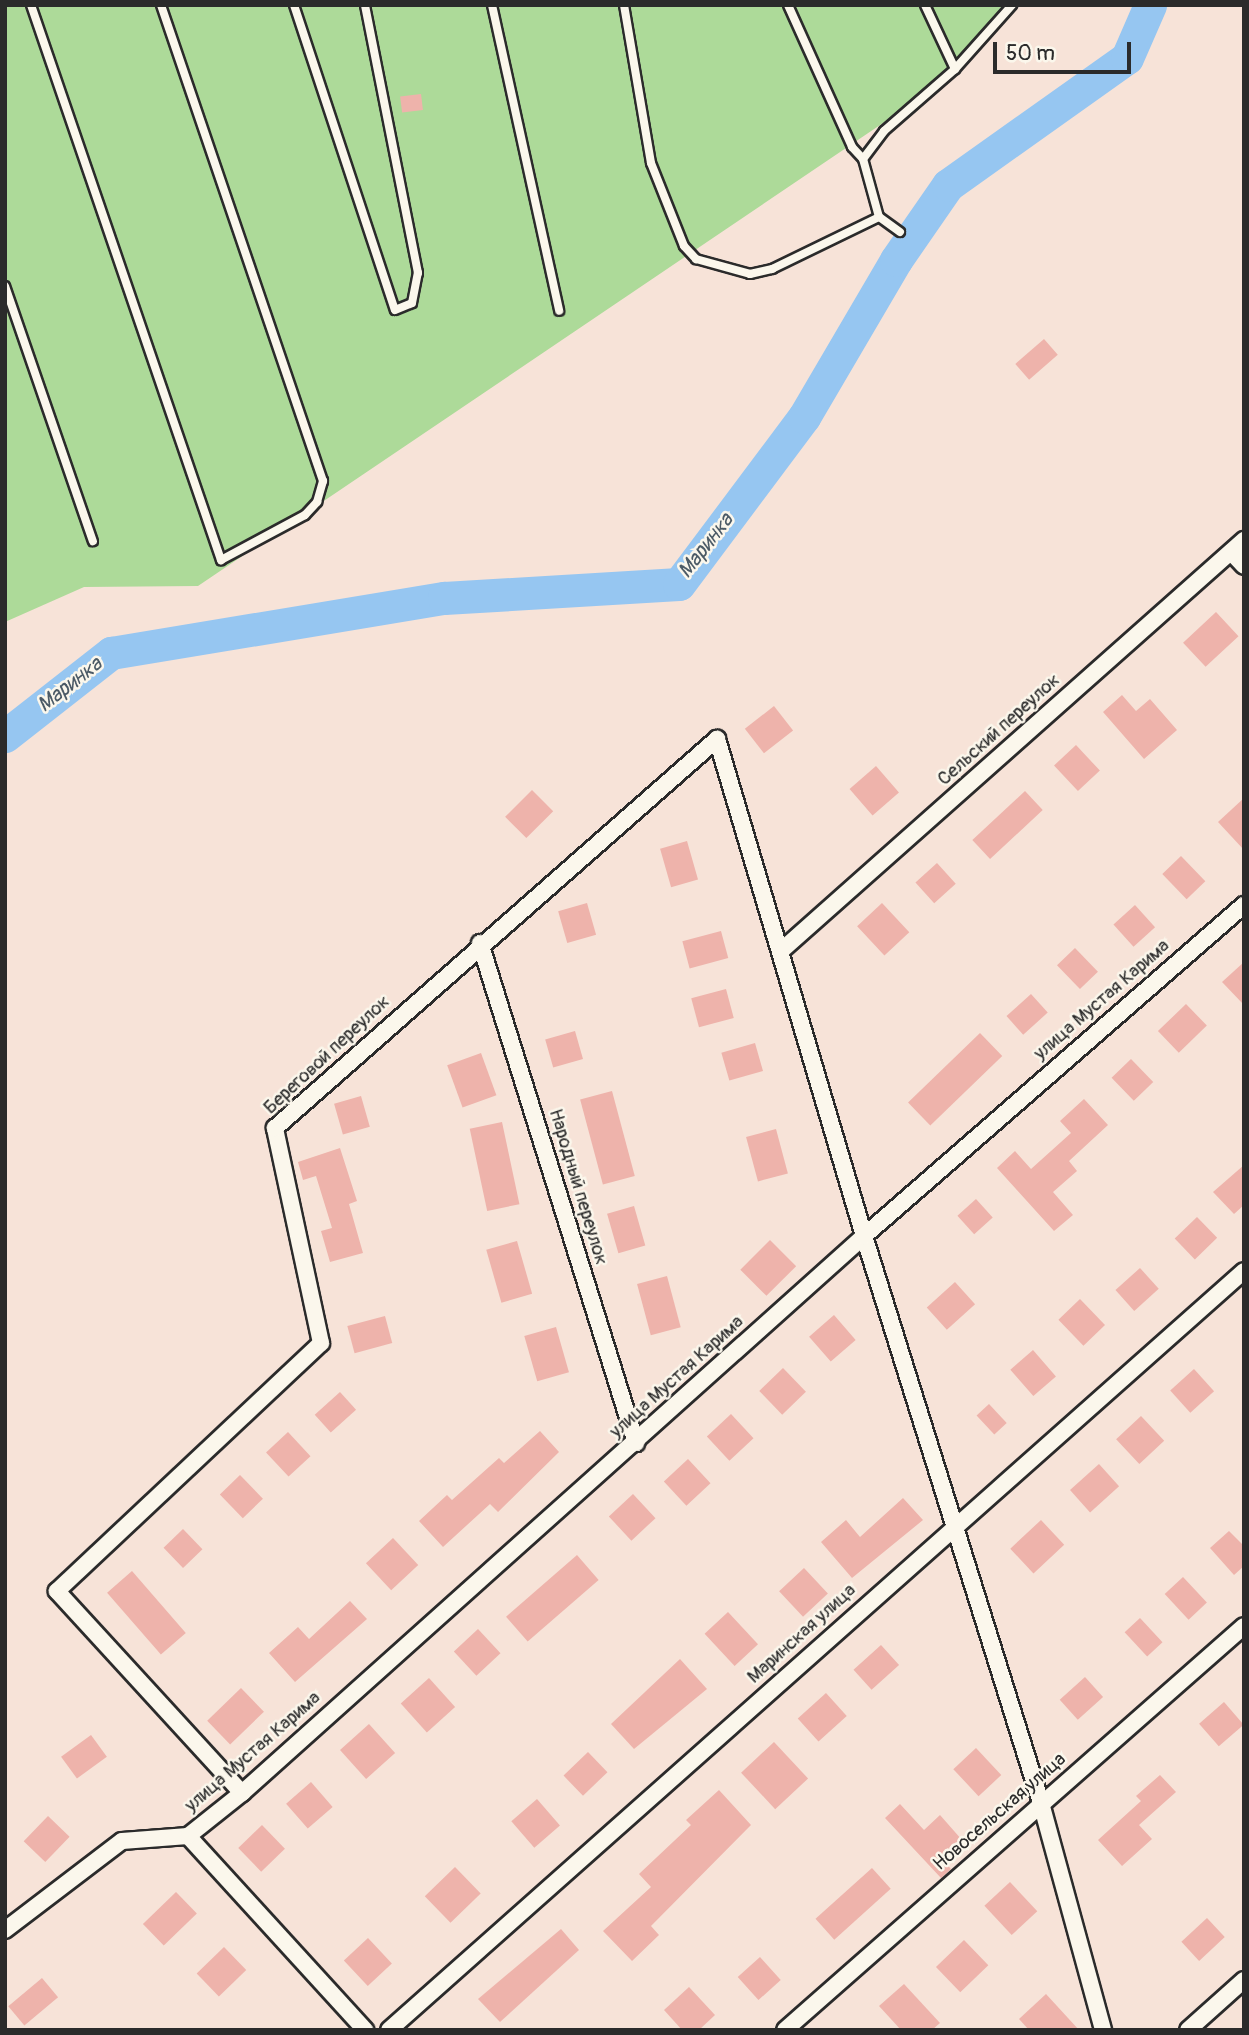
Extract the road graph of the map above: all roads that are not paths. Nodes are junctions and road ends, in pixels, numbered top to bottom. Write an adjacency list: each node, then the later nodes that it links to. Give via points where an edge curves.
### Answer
1 (31, 5): 2 (lane, via 221,560 305,515 317,502 323,481)
2 (161, 5)
3 (294, 5): 4 (lane, via 395,310 412,303 418,273)
4 (365, 5)
5 (492, 5): 15 (lane)
6 (624, 5): 12 (lane, via 651,163 684,246 696,259 750,274 772,269)
7 (788, 5): 11 (lane, via 852,147)
8 (925, 5): 10 (lane)
9 (1012, 5): 10 (lane)
10 (955, 69): 11 (lane, via 884,131)
11 (863, 159): 12 (lane)
12 (879, 217): 13 (lane)
13 (900, 232)
14 (5, 286): 17 (lane)
15 (559, 311)
16 (1244, 540): 18 (street, Сельский переулок)
17 (93, 541)
18 (1231, 552): 19 (street); 22 (street, Сельский переулок)
19 (1244, 566)
20 (1244, 905): 23 (street, улица Мустая Карима)
21 (480, 943): 22 (street, Береговой переулок, via 717,738); 25 (street, Народный переулок); 28 (street, Береговой переулок, via 275,1128 321,1343 57,1591)
22 (782, 950): 23 (street)
23 (864, 1236): 25 (street, улица Мустая Карима); 26 (street)
24 (1244, 1271): 26 (street, Маринская улица)
25 (636, 1443): 28 (street, улица Мустая Карима)
26 (956, 1525): 29 (street); 34 (street, Маринская улица)
27 (1244, 1626): 29 (street, Новосельская улица)
28 (242, 1793): 30 (street, улица Мустая Карима)
29 (1041, 1803): 35 (street, Новосельская улица); 36 (street)
30 (188, 1836): 31 (street, улица Мустая Карима, via 122,1841); 33 (street)
31 (5, 1930)
32 (1244, 1980): 37 (street)
33 (365, 2030)
34 (389, 2030)
35 (785, 2030)
36 (1103, 2030)
37 (1188, 2030)

